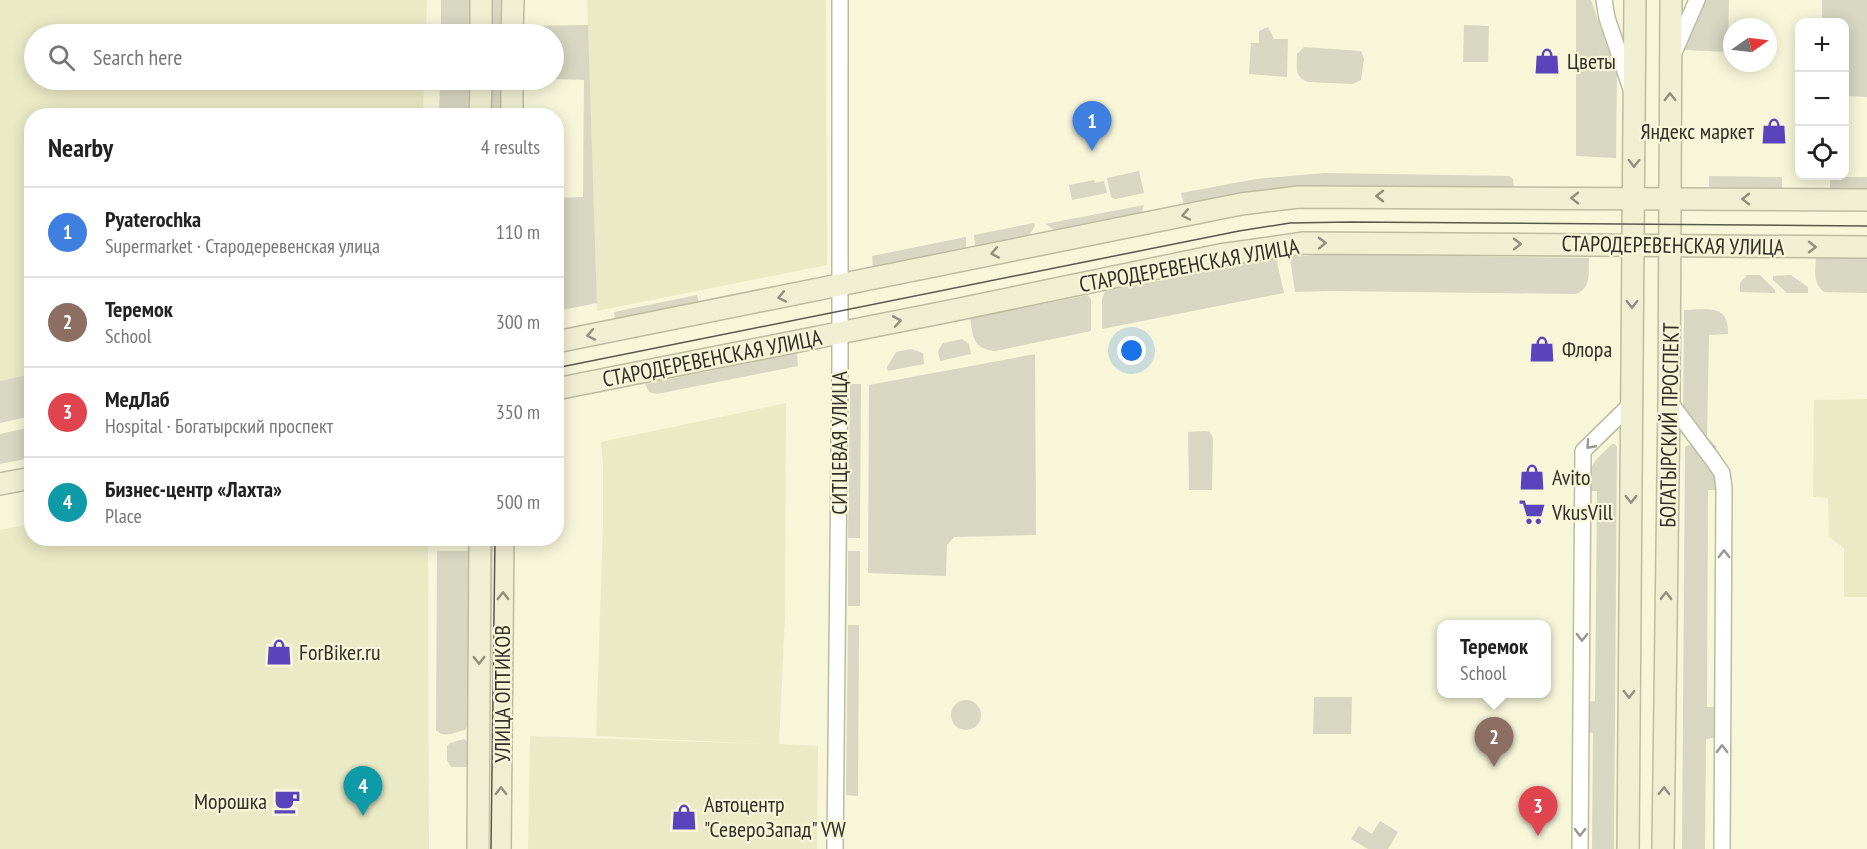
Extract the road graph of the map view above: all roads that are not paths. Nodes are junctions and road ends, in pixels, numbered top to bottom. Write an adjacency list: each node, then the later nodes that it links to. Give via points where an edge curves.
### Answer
1 (482, 0): 8 (street)
2 (513, 0): 9 (street)
3 (840, 0): 22 (street, СИТЦЕВАЯ УЛИЦА)
4 (1604, 0): 13 (street)
5 (1635, 0): 13 (street, БОГАТЫРСКИЙ ПРОСПЕКТ)
6 (1671, 0): 10 (street, БОГАТЫРСКИЙ ПРОСПЕКТ)
7 (1697, 0): 10 (street)
8 (481, 24)
9 (512, 24)
10 (1670, 63): 17 (street, БОГАТЫРСКИЙ ПРОСПЕКТ, one-way to 10)
11 (481, 90): 14 (street)
12 (512, 90): 15 (street)
13 (1634, 100): 16 (street, БОГАТЫРСКИЙ ПРОСПЕКТ, one-way to 16)
14 (480, 108)
15 (512, 108)
16 (1633, 198): 17 (street, СТАРОДЕРЕВЕНСКАЯ УЛИЦА); 19 (street, БОГАТЫРСКИЙ ПРОСПЕКТ); 22 (street, СТАРОДЕРЕВЕНСКАЯ УЛИЦА, one-way to 22, via 1299,197 1241,204)
17 (1670, 198): 18 (street, СТАРОДЕРЕВЕНСКАЯ УЛИЦА, one-way to 17); 20 (street, БОГАТЫРСКИЙ ПРОСПЕКТ)
18 (1867, 200)
19 (1633, 245): 20 (street, СТАРОДЕРЕВЕНСКАЯ УЛИЦА); 23 (street, СТАРОДЕРЕВЕНСКАЯ УЛИЦА, one-way to 19, via 1220,255 1304,243); 27 (street, БОГАТЫРСКИЙ ПРОСПЕКТ, one-way to 27)
20 (1670, 246): 21 (street, СТАРОДЕРЕВЕНСКАЯ УЛИЦА, one-way to 21); 26 (street, БОГАТЫРСКИЙ ПРОСПЕКТ)
21 (1867, 247)
22 (839, 285): 23 (street, СИТЦЕВАЯ УЛИЦА); 24 (street, СТАРОДЕРЕВЕНСКАЯ УЛИЦА, one-way to 24)
23 (839, 332): 25 (street, СТАРОДЕРЕВЕНСКАЯ УЛИЦА); 36 (street, СИТЦЕВАЯ УЛИЦА)
24 (564, 340)
25 (564, 387)
26 (1670, 401): 39 (street, БОГАТЫРСКИЙ ПРОСПЕКТ, one-way to 26); 40 (street, one-way to 26, via 1724,488 1722,473)
27 (1631, 404): 37 (street, one-way to 37, via 1583,451); 38 (street, БОГАТЫРСКИЙ ПРОСПЕКТ, one-way to 38)
28 (24, 466): 29 (street)
29 (0, 471)
30 (24, 480): 31 (street)
31 (0, 484)
32 (480, 546): 34 (street, УЛИЦА ОПТИКОВ, one-way to 34)
33 (503, 546): 35 (street, УЛИЦА ОПТИКОВ, one-way to 33)
34 (478, 849)
35 (500, 849)
36 (835, 849)
37 (1580, 849)
38 (1628, 849)
39 (1663, 849)
40 (1722, 849)

